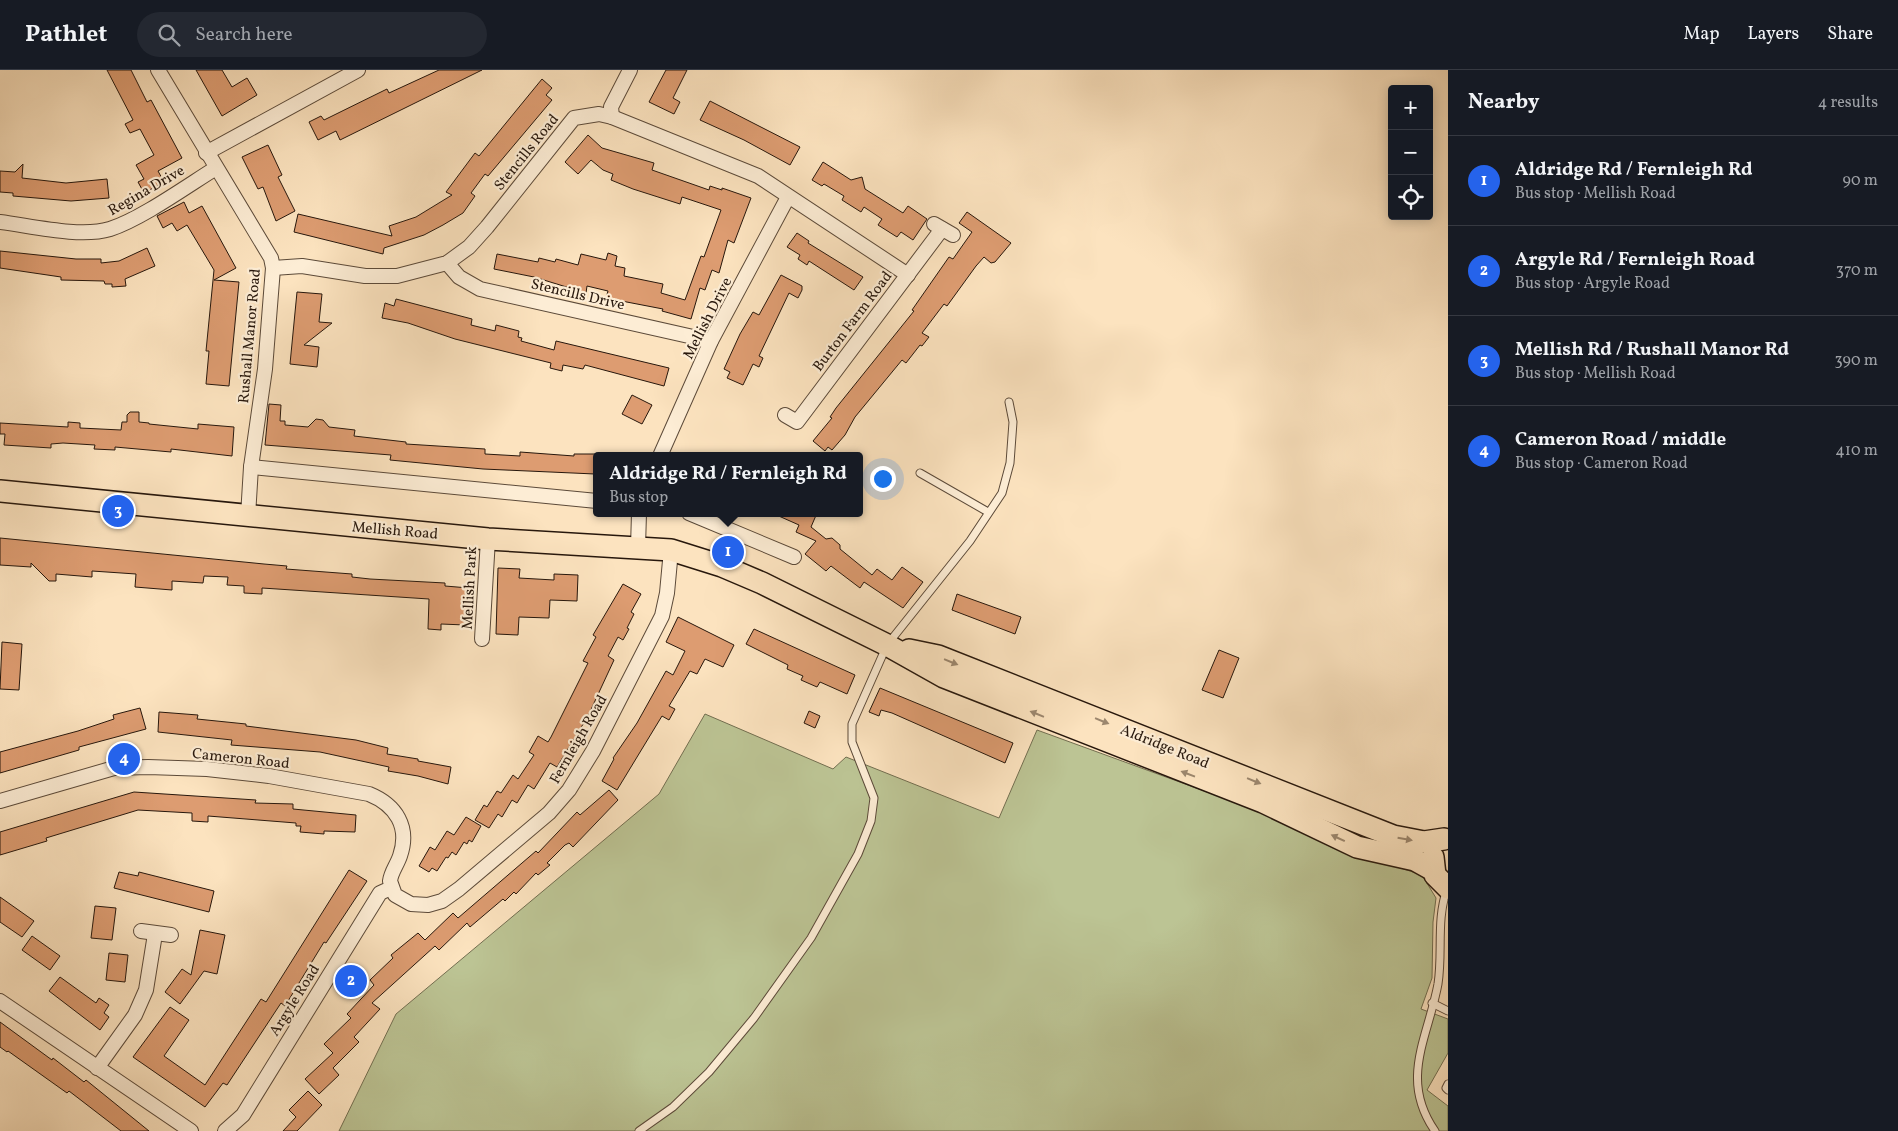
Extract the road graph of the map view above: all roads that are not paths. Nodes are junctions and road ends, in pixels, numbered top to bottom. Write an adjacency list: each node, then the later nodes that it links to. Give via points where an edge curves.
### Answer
1 (158, 70): 5 (street, Rushall Manor Road)
2 (358, 70): 5 (street)
3 (630, 70): 4 (street, via 611,107)
4 (612, 117): 7 (street, Stencills Road, via 758,176); 10 (street, Stencills Road, via 599,114 574,118 488,227)
5 (206, 153): 6 (street, Rushall Manor Road)
6 (216, 168): 8 (street, Regina Drive, via 110,229 79,232); 11 (street, Rushall Manor Road)
7 (788, 197): 12 (street, Stencills Road); 13 (street, Mellish Drive)
8 (0, 222)
9 (943, 229): 12 (street, Burton Farm Road)
10 (447, 263): 11 (street, Stencills Road, via 397,276 365,276 302,266); 13 (street, Stencills Drive, via 459,277 480,289)
11 (273, 268): 17 (street, Rushall Manor Road)
12 (908, 275): 15 (street, Burton Farm Road, via 797,422)
13 (711, 341): 16 (street, Mellish Drive)
14 (1009, 402): 21 (lane, via 1013,422 1010,462 1002,492)
15 (785, 414)
16 (662, 452)
17 (251, 467): 20 (street); 22 (street, Rushall Manor Road)
18 (920, 474): 21 (lane)
19 (0, 491): 22 (main road, Mellish Road)
20 (593, 501)
21 (988, 512): 31 (lane, via 970,541)
22 (248, 516): 25 (main road, Mellish Road)
23 (638, 517): 26 (street)
24 (699, 517): 28 (street)
25 (488, 538): 26 (main road, Mellish Road); 30 (street, Mellish Park)
26 (638, 547): 27 (main road, Mellish Road)
27 (671, 550): 29 (main road, Mellish Road, via 722,566); 35 (street, Fernleigh Road, via 662,616 593,751 569,790 549,813 442,901 428,905 411,904 395,895)
28 (794, 557)
29 (784, 594): 31 (main road, Aldridge Road)
30 (482, 639)
31 (887, 646): 33 (main road, Aldridge Road, one-way to 33, via 938,656 1393,836 1424,842); 34 (main road, Aldridge Road, one-way to 31, via 1414,860 1357,846 1263,802 944,677); 46 (lane, via 852,724 852,742 874,798 871,821 858,854 811,938 754,1018 709,1072 672,1107)
32 (0, 801): 35 (street, Cameron Road, via 114,768 148,767 269,776 369,794 391,806 403,834 402,847 391,874)
33 (1446, 838): 34 (main road, via 1433,855)
34 (1433, 870): 36 (main road, via 1438,880)
35 (391, 888): 45 (street, Argyle Road, via 380,894 243,1115)
36 (1448, 888): 39 (lane, via 1441,905 1438,984)
37 (171, 935): 41 (street, via 148,932 146,990 135,1015)
38 (0, 1001): 41 (street)
39 (1432, 1003): 40 (lane); 47 (lane, via 1424,1036 1417,1095)
40 (1448, 1011)
41 (97, 1068): 44 (street)
42 (1448, 1084): 43 (lane)
43 (1448, 1090)
44 (191, 1131)
45 (225, 1131)
46 (639, 1131)
47 (1435, 1131)

